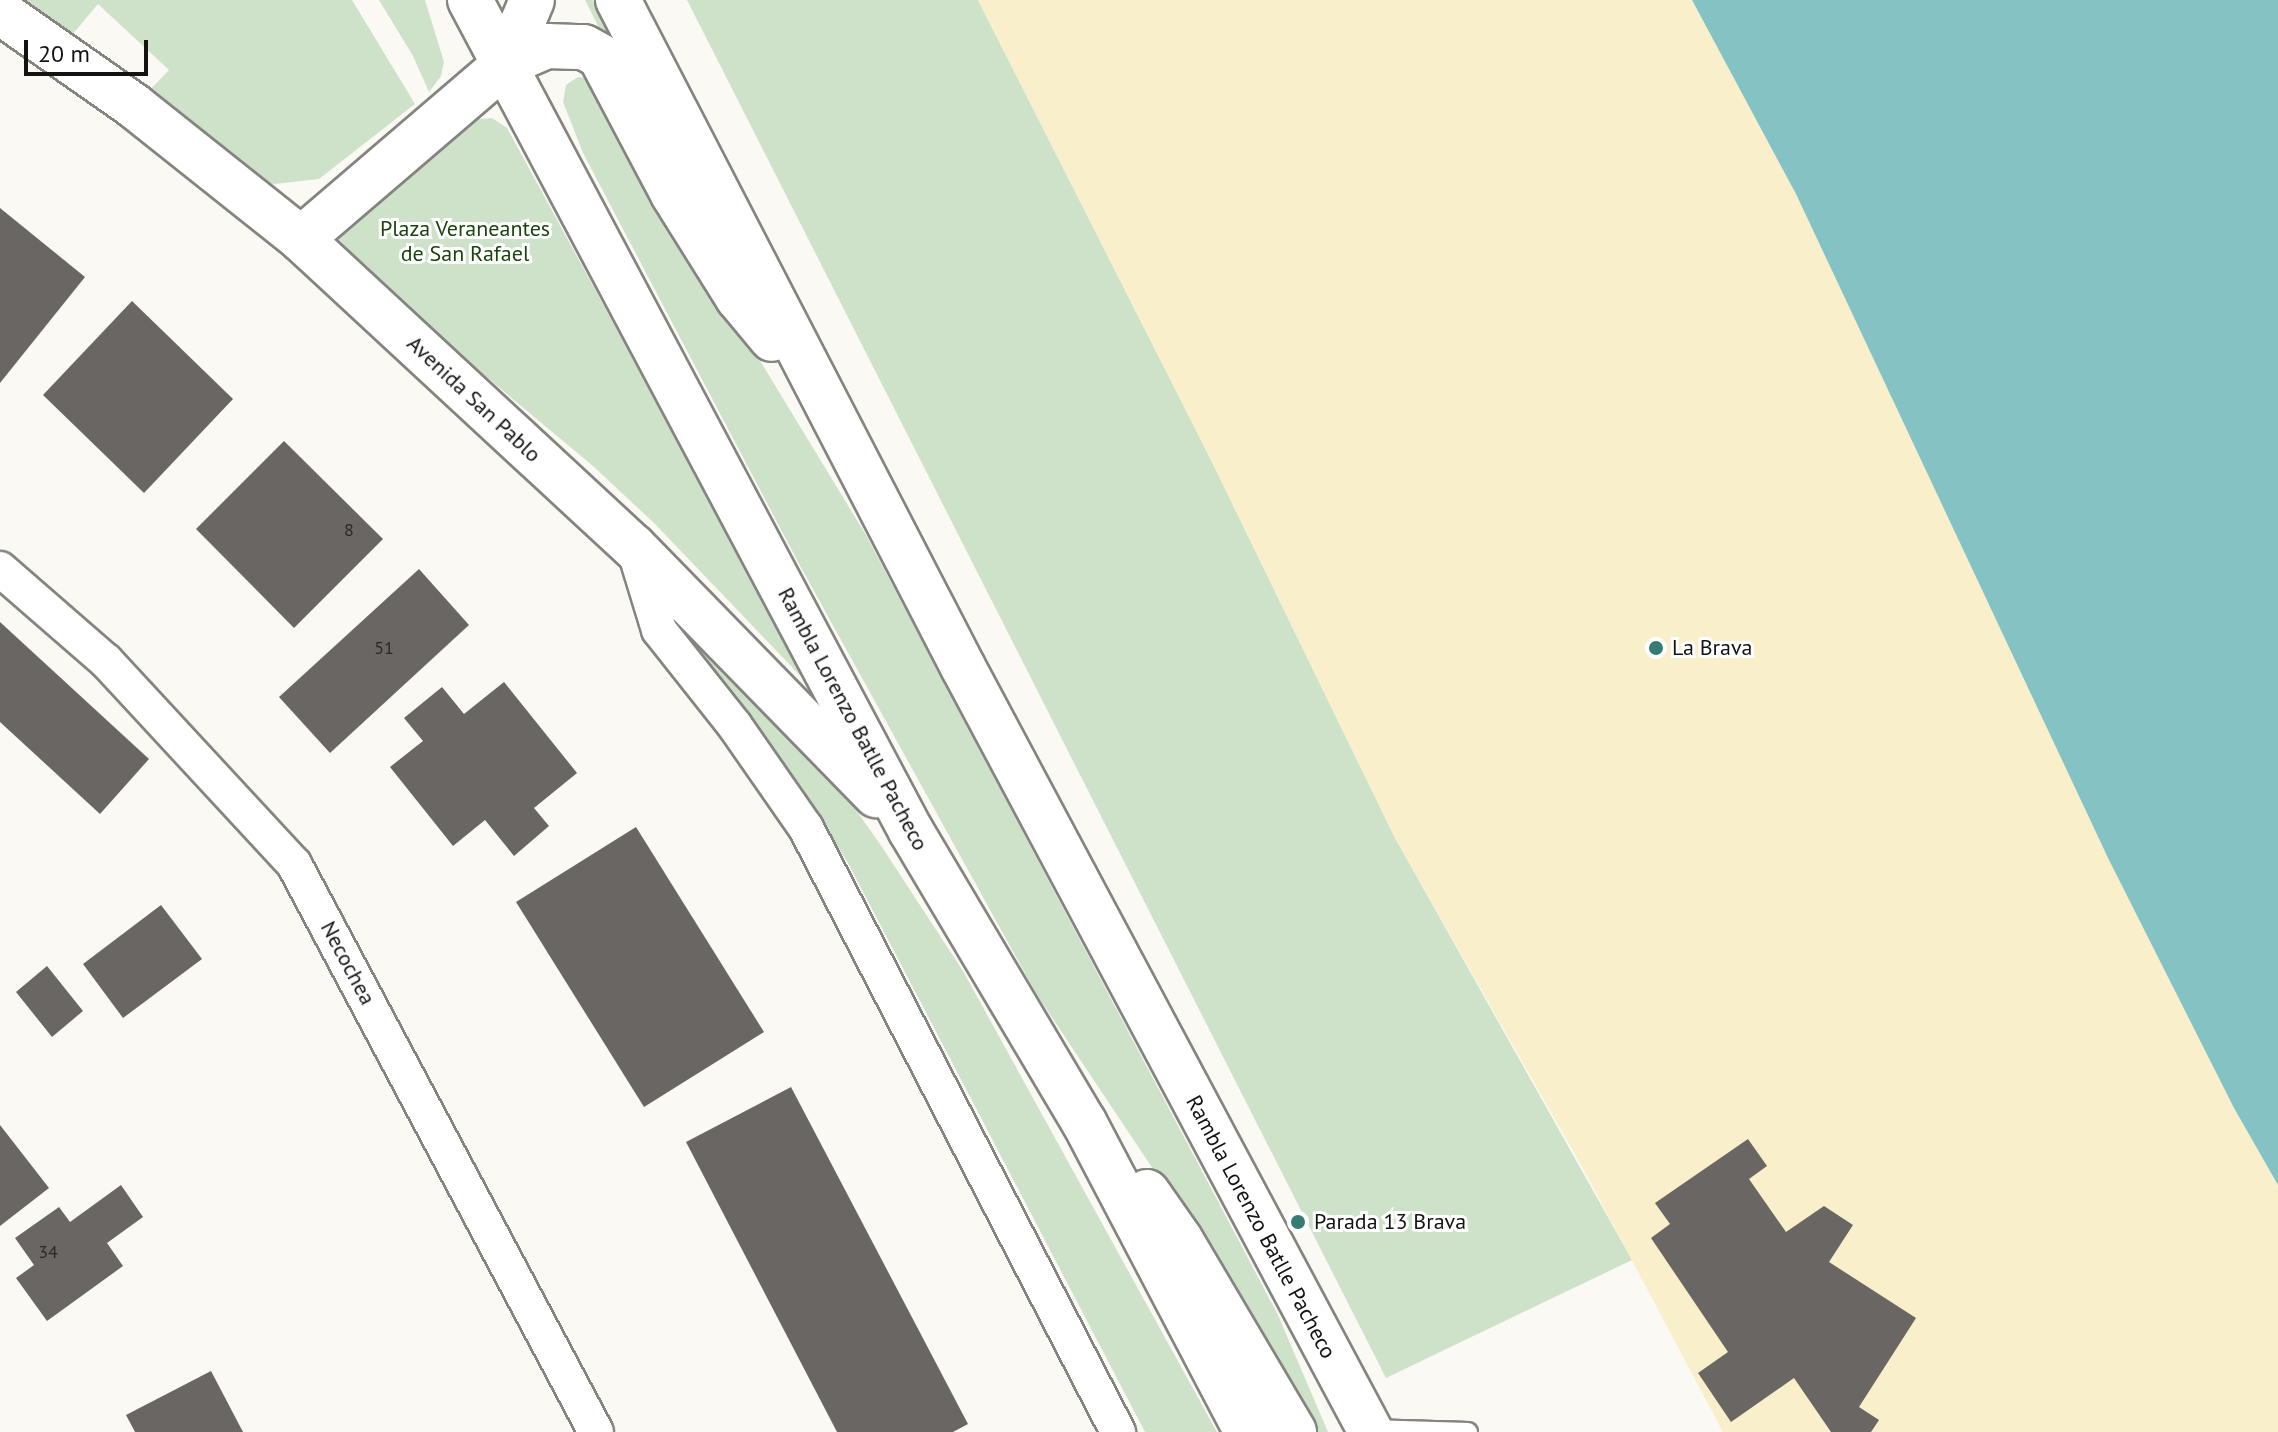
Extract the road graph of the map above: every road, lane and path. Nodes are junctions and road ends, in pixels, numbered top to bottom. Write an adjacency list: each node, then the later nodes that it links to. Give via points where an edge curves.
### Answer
1 (470, 0): 5 (main road, Rambla Lorenzo Batlle Pacheco)
2 (532, 0): 5 (main road)
3 (618, 0): 7 (main road, Rambla Lorenzo Batlle Pacheco)
4 (0, 12): 6 (main road, Avenida San Pablo, via 134,106)
5 (505, 64): 6 (main road); 7 (main road, via 547,46 584,47 600,56 673,194 738,298); 10 (main road, Rambla Lorenzo Batlle Pacheco)
6 (301, 239): 8 (main road, Avenida San Pablo)
7 (829, 409): 13 (main road, Rambla Lorenzo Batlle Pacheco)
8 (634, 547): 10 (main road, Avenida San Pablo); 12 (street, via 659,630 806,828)
9 (0, 569): 14 (street, Necochea, via 106,661 294,864)
10 (911, 831): 11 (main road, Rambla Lorenzo Batlle Pacheco)
11 (1084, 1122): 15 (main road, Rambla Lorenzo Batlle Pacheco); 16 (main road, via 1129,1165 1180,1239)
12 (1106, 1428)
13 (1369, 1431): 17 (lane)
14 (596, 1432)
15 (1247, 1432)
16 (1294, 1432)
17 (1468, 1432)

